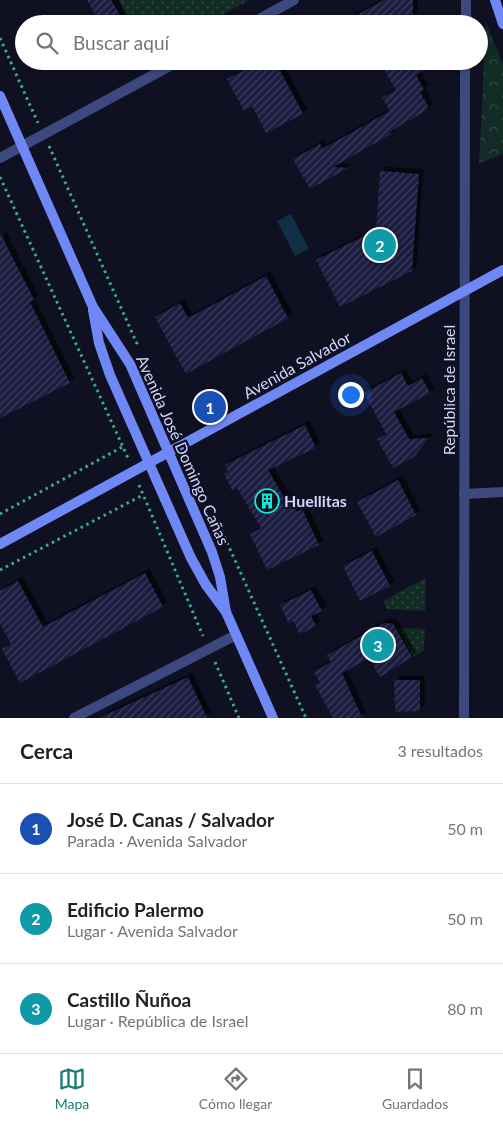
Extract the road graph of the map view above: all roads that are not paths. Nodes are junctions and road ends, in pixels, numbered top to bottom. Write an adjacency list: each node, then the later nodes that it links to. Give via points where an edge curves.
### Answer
1 (294, 0): 4 (street)
2 (466, 0): 5 (street)
3 (495, 0): 6 (street)
4 (266, 15)
5 (466, 15)
6 (503, 24)
7 (162, 70): 10 (street)
8 (466, 70): 13 (street, República de Israel)
9 (0, 96): 10 (street, Avenida José Domingo Cañas)
10 (22, 146): 11 (street); 14 (street, Avenida José Domingo Cañas)
11 (0, 158)
12 (503, 270): 13 (street, Avenida Salvador)
13 (463, 292): 15 (street, Avenida Salvador); 18 (street, República de Israel)
14 (93, 307): 15 (street, Avenida José Domingo Cañas, via 130,364); 16 (street, Avenida José Domingo Cañas, via 99,343 110,375)
15 (169, 452): 16 (street, Avenida Salvador); 20 (street, Avenida José Domingo Cañas, via 212,552)
16 (150, 463): 19 (street, Avenida Salvador); 20 (street, Avenida José Domingo Cañas, via 191,558)
17 (503, 492): 18 (street)
18 (464, 494): 24 (street, República de Israel)
19 (0, 544)
20 (226, 612): 21 (street, Avenida José Domingo Cañas)
21 (236, 635): 22 (street); 23 (street, Avenida José Domingo Cañas)
22 (74, 718)
23 (273, 718)
24 (464, 718)

